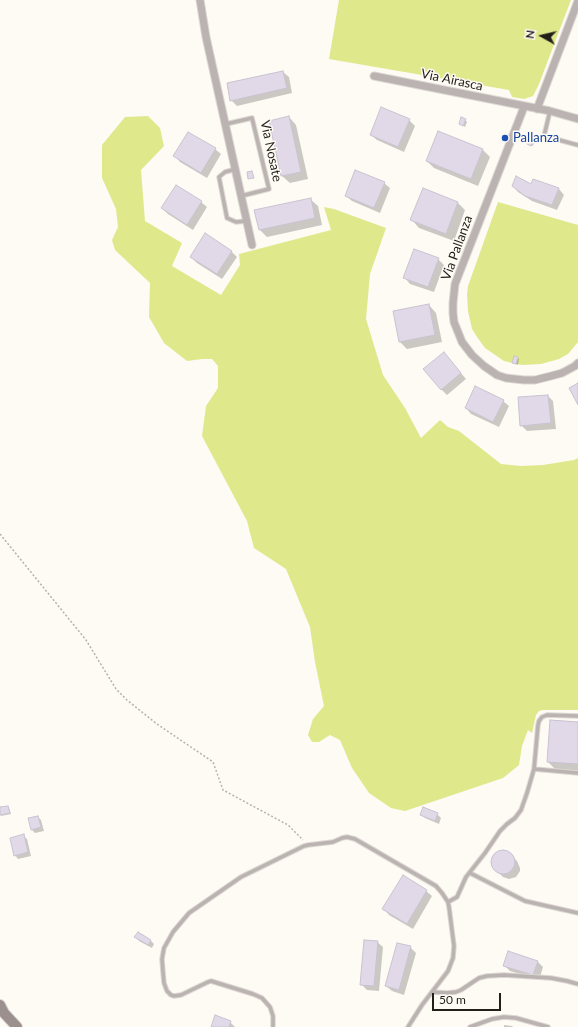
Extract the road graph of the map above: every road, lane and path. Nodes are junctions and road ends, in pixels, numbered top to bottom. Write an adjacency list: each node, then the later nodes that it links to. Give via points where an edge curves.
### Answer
1 (200, 0): 8 (street)
2 (578, 2): 5 (street)
3 (374, 76): 4 (street, Via Airasca)
4 (524, 107): 5 (street, Via Airasca); 14 (street, Via Pallanza, via 455,284 452,313 462,342 472,355 497,375 514,380 535,380 562,373)
5 (537, 109): 6 (street, Via Airasca)
6 (550, 111): 7 (street, Via Airasca); 9 (lane, via 544,136)
7 (578, 119)
8 (226, 124): 10 (street); 11 (lane, Via Nosate, via 252,118 269,189)
9 (578, 145)
10 (236, 169): 11 (street); 12 (lane, via 219,177 227,218 236,222)
11 (241, 196): 12 (street)
12 (247, 221): 13 (street)
13 (252, 245)
14 (578, 363)
15 (0, 534): 19 (path, via 86,640 116,689 126,700 213,762 223,790 288,825)
16 (578, 716): 17 (lane, via 546,715 539,721)
17 (534, 769): 18 (lane); 20 (lane, via 521,810 500,831)
18 (578, 773)
19 (308, 845): 21 (lane, via 352,837 436,886); 27 (lane, via 246,874 189,913 173,932 162,955 164,983 171,995 181,995 208,982 253,994 265,1000 270,1007)
20 (470, 873): 21 (lane, via 457,897); 22 (lane, via 525,901)
21 (448, 902): 24 (lane, via 454,953 448,971)
22 (578, 913)
23 (578, 984): 24 (lane, via 551,978 498,975 479,978 456,992)
24 (432, 992): 28 (lane)
25 (0, 1005): 26 (street)
26 (13, 1026)
27 (273, 1027)
28 (408, 1027)
29 (470, 1027): 30 (lane, via 504,1017)
30 (548, 1027)

